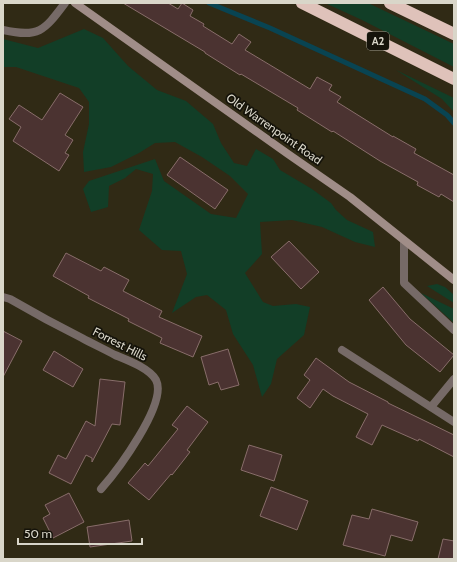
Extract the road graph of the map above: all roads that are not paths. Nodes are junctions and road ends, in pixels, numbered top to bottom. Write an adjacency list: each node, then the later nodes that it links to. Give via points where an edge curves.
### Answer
1 (65, 3): 5 (street, via 42,30 30,34)
2 (75, 3): 8 (street, Old Warrenpoint Road, via 350,197)
3 (302, 3): 7 (highway, A2)
4 (390, 3): 6 (highway)
5 (3, 30)
6 (454, 34)
7 (454, 79)
8 (404, 241): 9 (street, Old Warrenpoint Road); 11 (street, via 404,283)
9 (454, 280)
10 (3, 296): 16 (street, Forrest Hills, via 149,372 156,381 155,402 147,422 118,469)
11 (454, 330)
12 (342, 350): 14 (street)
13 (454, 379): 14 (street)
14 (431, 407): 15 (street)
15 (454, 422)
16 (102, 489)

